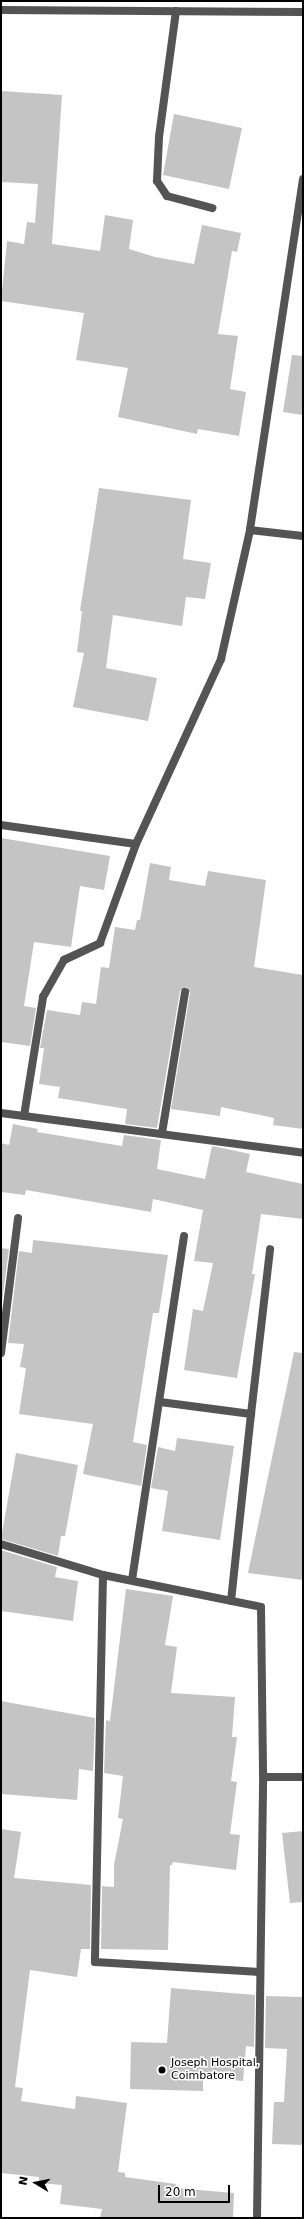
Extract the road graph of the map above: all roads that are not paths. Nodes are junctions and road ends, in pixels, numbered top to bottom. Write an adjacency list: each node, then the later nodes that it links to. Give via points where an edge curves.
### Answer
1 (1, 10): 2 (street)
2 (176, 11): 3 (street); 5 (street, via 158,137 157,181 167,196)
3 (303, 12)
4 (303, 179): 6 (street)
5 (212, 208)
6 (250, 530): 7 (street); 9 (street, via 221,659)
7 (303, 536)
8 (1, 825): 9 (street)
9 (136, 844): 12 (street, via 100,943 64,960 43,997)
10 (185, 992): 13 (street)
11 (1, 1113): 12 (street)
12 (24, 1116): 13 (street)
13 (162, 1133): 14 (street)
14 (303, 1153)
15 (18, 1218): 18 (street)
16 (184, 1236): 19 (street)
17 (270, 1248): 20 (street)
18 (1, 1353)
19 (160, 1402): 20 (street); 23 (street)
20 (251, 1414): 24 (street)
21 (1, 1544): 22 (street)
22 (103, 1575): 23 (street); 27 (street, via 95,1962)
23 (132, 1580): 24 (street)
24 (231, 1601): 25 (street, via 261,1607)
25 (263, 1777): 26 (street); 27 (street)
26 (303, 1777)
27 (260, 1972): 28 (street)
28 (257, 2218)

